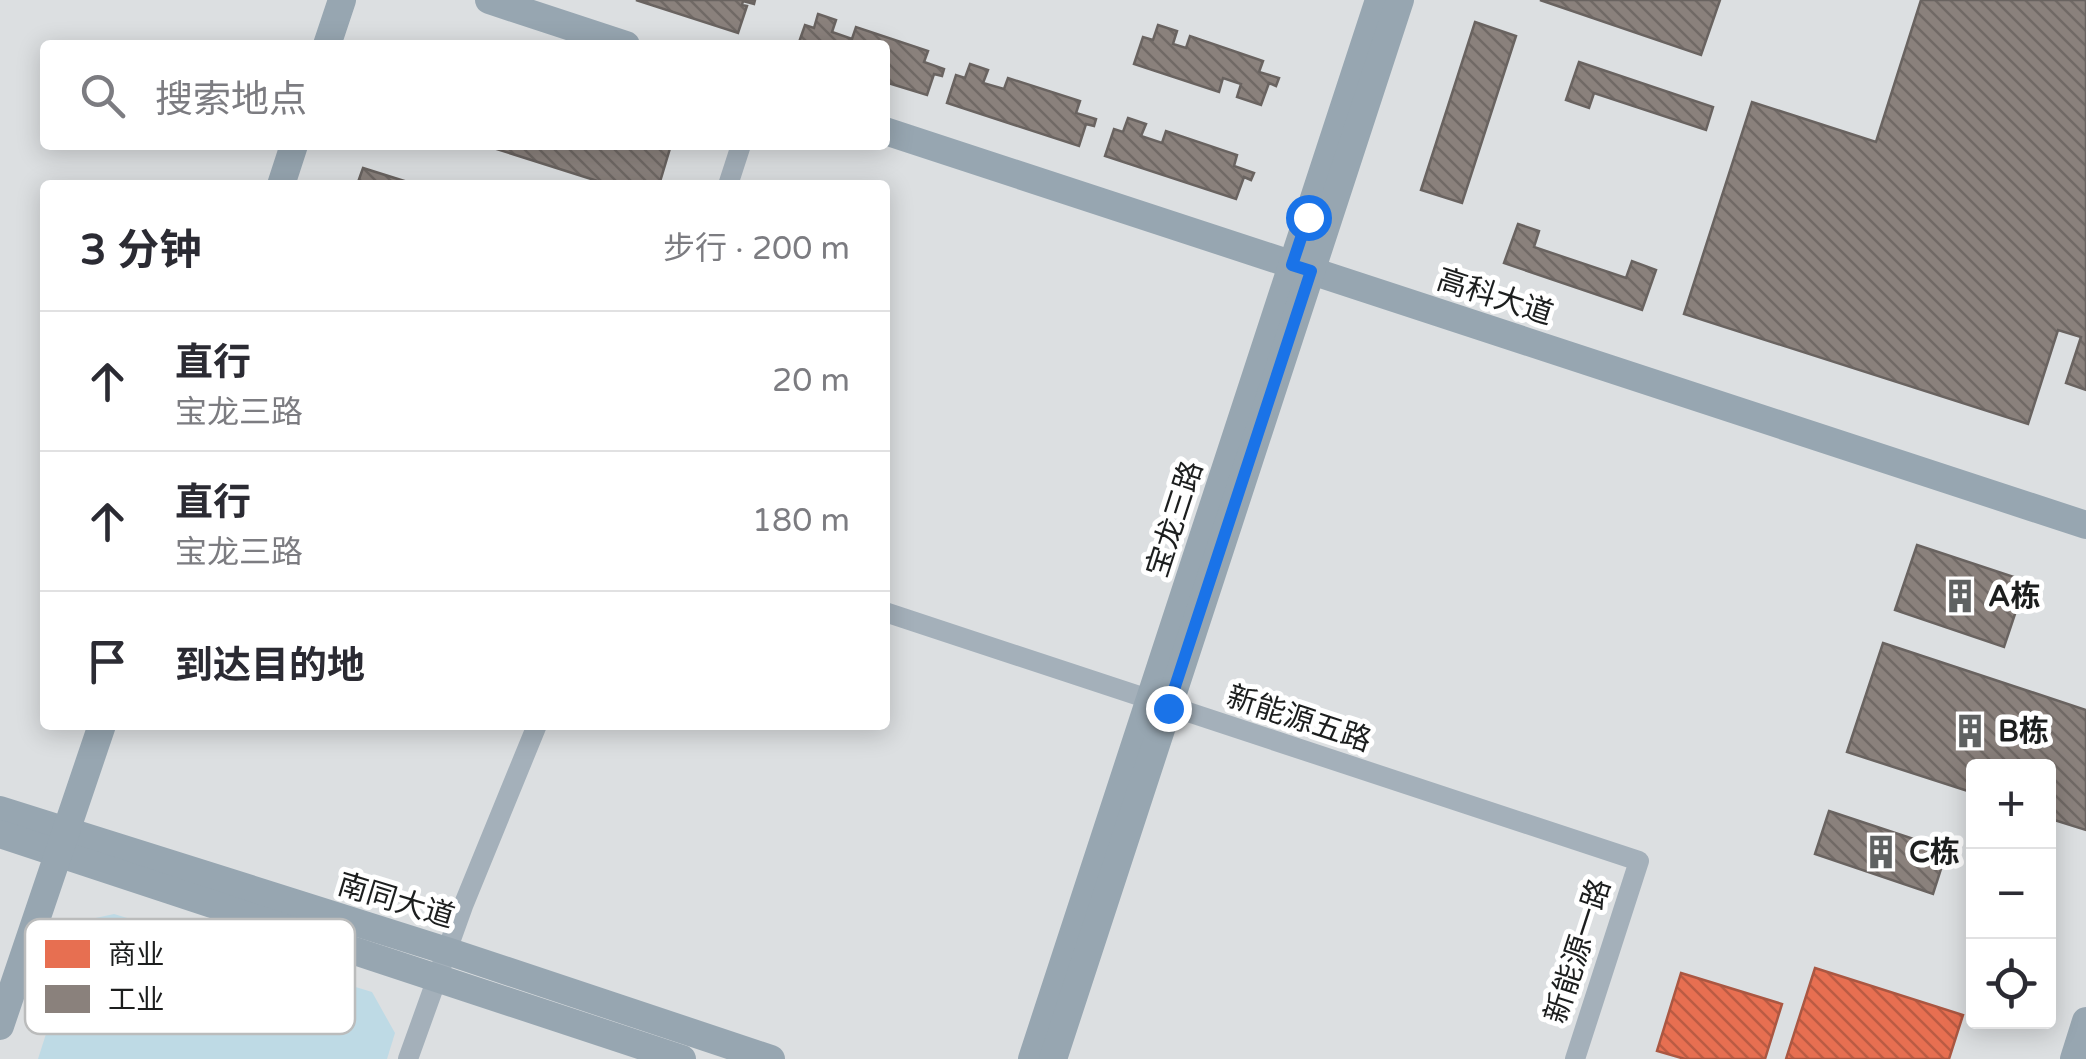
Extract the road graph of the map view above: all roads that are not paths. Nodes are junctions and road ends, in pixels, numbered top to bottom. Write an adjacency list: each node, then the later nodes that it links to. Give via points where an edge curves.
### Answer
1 (342, 0): 5 (street)
2 (489, 0): 6 (street)
3 (1380, 0): 12 (street, 宝龙三路)
4 (1400, 0): 12 (street, 宝龙三路)
5 (330, 40)
6 (611, 40)
7 (890, 132): 12 (street, 高科大道)
8 (292, 150): 10 (street)
9 (739, 150): 11 (street)
10 (283, 180)
11 (730, 180)
12 (1302, 268): 13 (street, 高科大道); 15 (street, 宝龙三路)
13 (2086, 525)
14 (890, 614): 15 (street, 新能源五路)
15 (1158, 705): 21 (street, 新能源五路); 32 (street, 宝龙三路); 33 (street, 宝龙三路)
16 (100, 730): 20 (street)
17 (535, 730): 26 (street)
18 (0, 810): 20 (street, 南同大道)
19 (0, 834): 20 (street, 南同大道)
20 (63, 843): 22 (street); 23 (street, 南同大道)
21 (1639, 862): 34 (street, 新能源一路)
22 (37, 919)
23 (300, 919)
24 (355, 936): 26 (street, 南同大道)
25 (25, 953): 28 (street)
26 (441, 964): 29 (street); 30 (street, 南同大道); 31 (street, 南同大道)
27 (2086, 1021): 35 (street)
28 (0, 1026)
29 (408, 1059)
30 (682, 1059)
31 (771, 1059)
32 (1032, 1059)
33 (1053, 1059)
34 (1575, 1059)
35 (2074, 1059)

